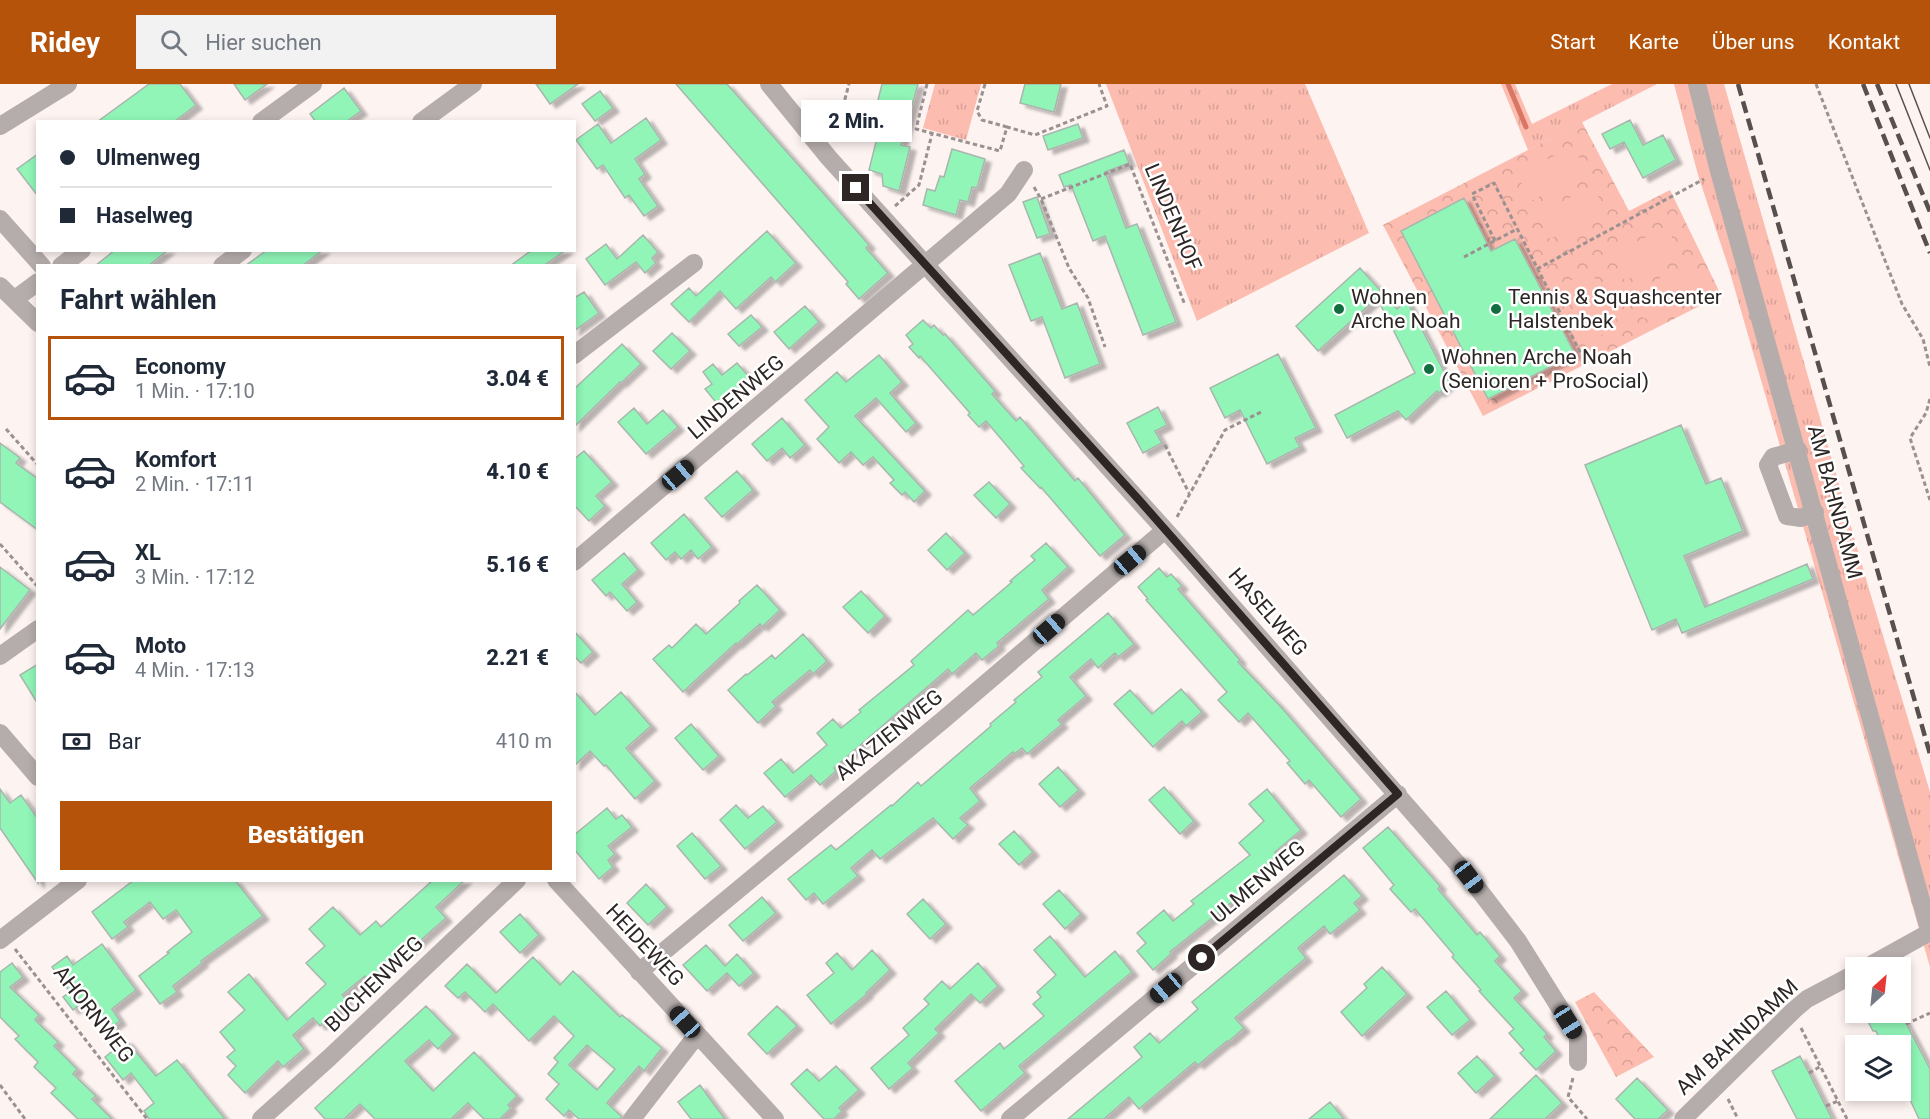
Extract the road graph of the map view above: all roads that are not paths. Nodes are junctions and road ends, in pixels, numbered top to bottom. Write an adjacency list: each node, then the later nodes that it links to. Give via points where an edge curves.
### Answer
1 (68, 84): 8 (street)
2 (313, 84): 6 (street)
3 (473, 84): 7 (street)
4 (769, 84): 17 (street, HASELWEG)
5 (1697, 84): 23 (street, AM BAHNDAMM)
6 (264, 120)
7 (424, 120)
8 (0, 126)
9 (1024, 170): 17 (street, via 1008,194)
10 (0, 219): 14 (street)
11 (79, 252): 15 (street)
12 (240, 252): 16 (street)
13 (694, 263): 22 (street)
14 (40, 264)
15 (64, 264)
16 (225, 264)
17 (926, 266): 25 (street, HASELWEG); 26 (street, LINDENWEG)
18 (36, 283): 20 (street)
19 (0, 286): 20 (street)
20 (15, 299): 21 (street)
21 (36, 321)
22 (576, 353)
23 (1798, 450): 24 (street, AM BAHNDAMM); 24 (street, via 1773,457 1768,465 1786,516 1801,518)
24 (1815, 512): 35 (street, AM BAHNDAMM)
25 (1165, 530): 31 (street, HASELWEG); 38 (street, AKAZIENWEG)
26 (576, 560)
27 (36, 630): 28 (street)
28 (0, 656)
29 (0, 734): 30 (street)
30 (36, 775)
31 (1398, 794): 41 (street, HASELWEG, via 1518,941 1578,1037); 45 (street, ULMENWEG)
32 (75, 882): 36 (street)
33 (515, 882): 42 (street, BUCHENWEG)
34 (558, 882): 38 (street, HEIDEWEG)
35 (1930, 933): 37 (street, AM BAHNDAMM)
36 (3, 938)
37 (1885, 957)
38 (639, 972): 40 (street, HEIDEWEG)
39 (1845, 979): 46 (street, AM BAHNDAMM, via 1794,1010)
40 (697, 1035): 43 (street); 44 (street, HEIDEWEG)
41 (1578, 1062)
42 (261, 1119)
43 (632, 1119)
44 (775, 1119)
45 (1010, 1119)
46 (1683, 1119)

